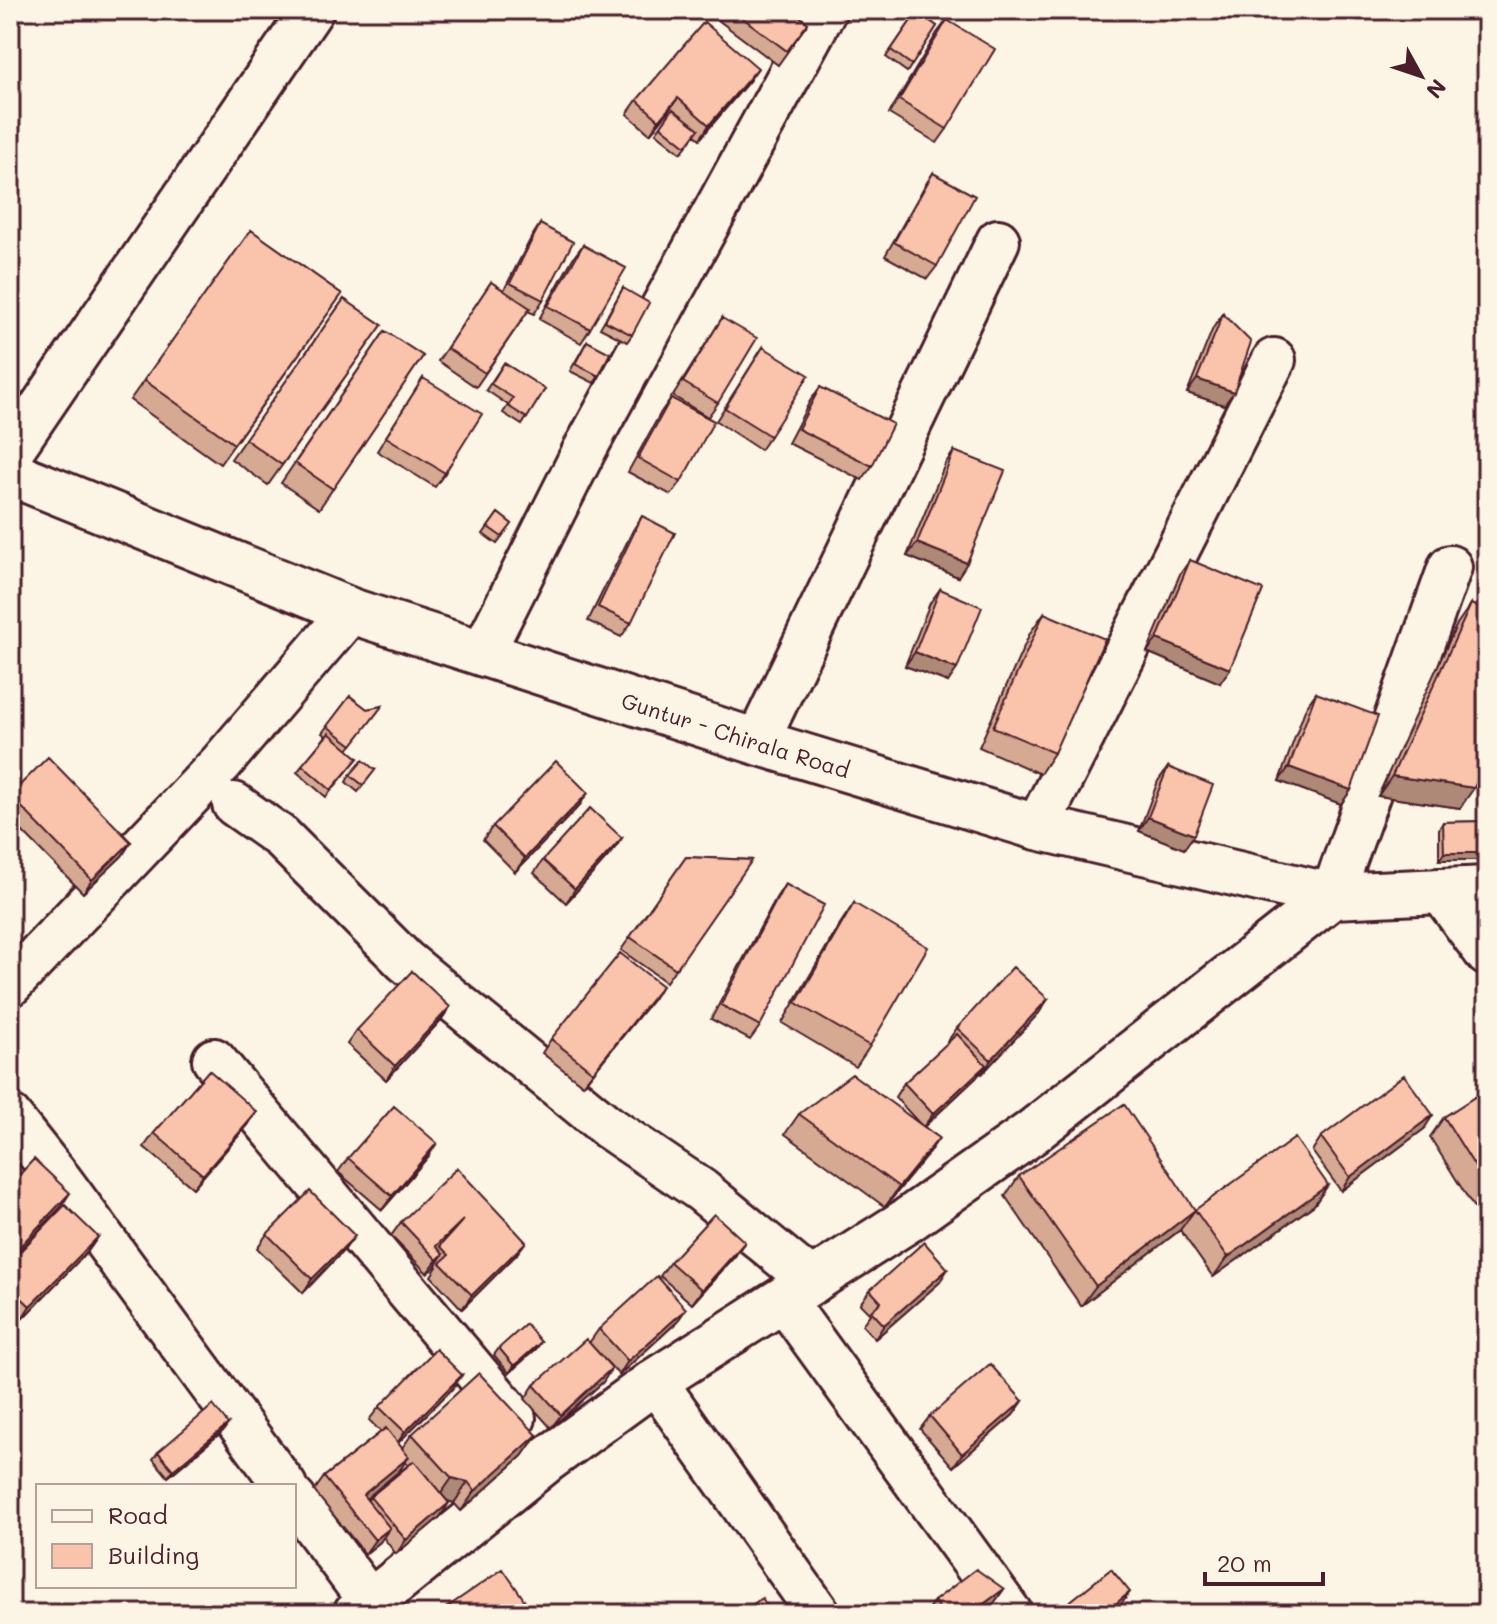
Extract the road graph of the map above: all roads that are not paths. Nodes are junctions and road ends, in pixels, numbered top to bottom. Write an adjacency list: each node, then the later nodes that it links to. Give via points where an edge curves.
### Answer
1 (312, 10): 5 (street)
2 (825, 10): 9 (street, via 584,451)
3 (998, 241): 10 (street)
4 (1274, 360): 12 (street)
5 (10, 453)
6 (10, 473): 8 (main road, Guntur - Chirala Road)
7 (1450, 567): 15 (street)
8 (351, 611): 9 (main road, Guntur - Chirala Road); 17 (street, via 221,763)
9 (482, 654): 10 (main road, Guntur - Chirala Road)
10 (757, 742): 12 (main road, Guntur - Chirala Road)
11 (234, 804): 20 (street, via 281,837 405,961 608,1127 701,1190)
12 (1037, 827): 15 (main road, Guntur - Chirala Road)
13 (1487, 889): 14 (main road, Guntur - Chirala Road)
14 (1440, 890): 15 (main road, Guntur - Chirala Road); 16 (street)
15 (1332, 896): 20 (main road, via 1031,1133)
16 (1487, 954)
17 (10, 985)
18 (214, 1060): 22 (street)
19 (10, 1117): 23 (street)
20 (798, 1291): 21 (main road); 27 (street)
21 (655, 1381): 22 (main road); 26 (street)
22 (548, 1459): 25 (main road)
23 (284, 1484)
24 (296, 1502): 25 (street)
25 (363, 1609)
26 (819, 1614)
27 (1011, 1614)

